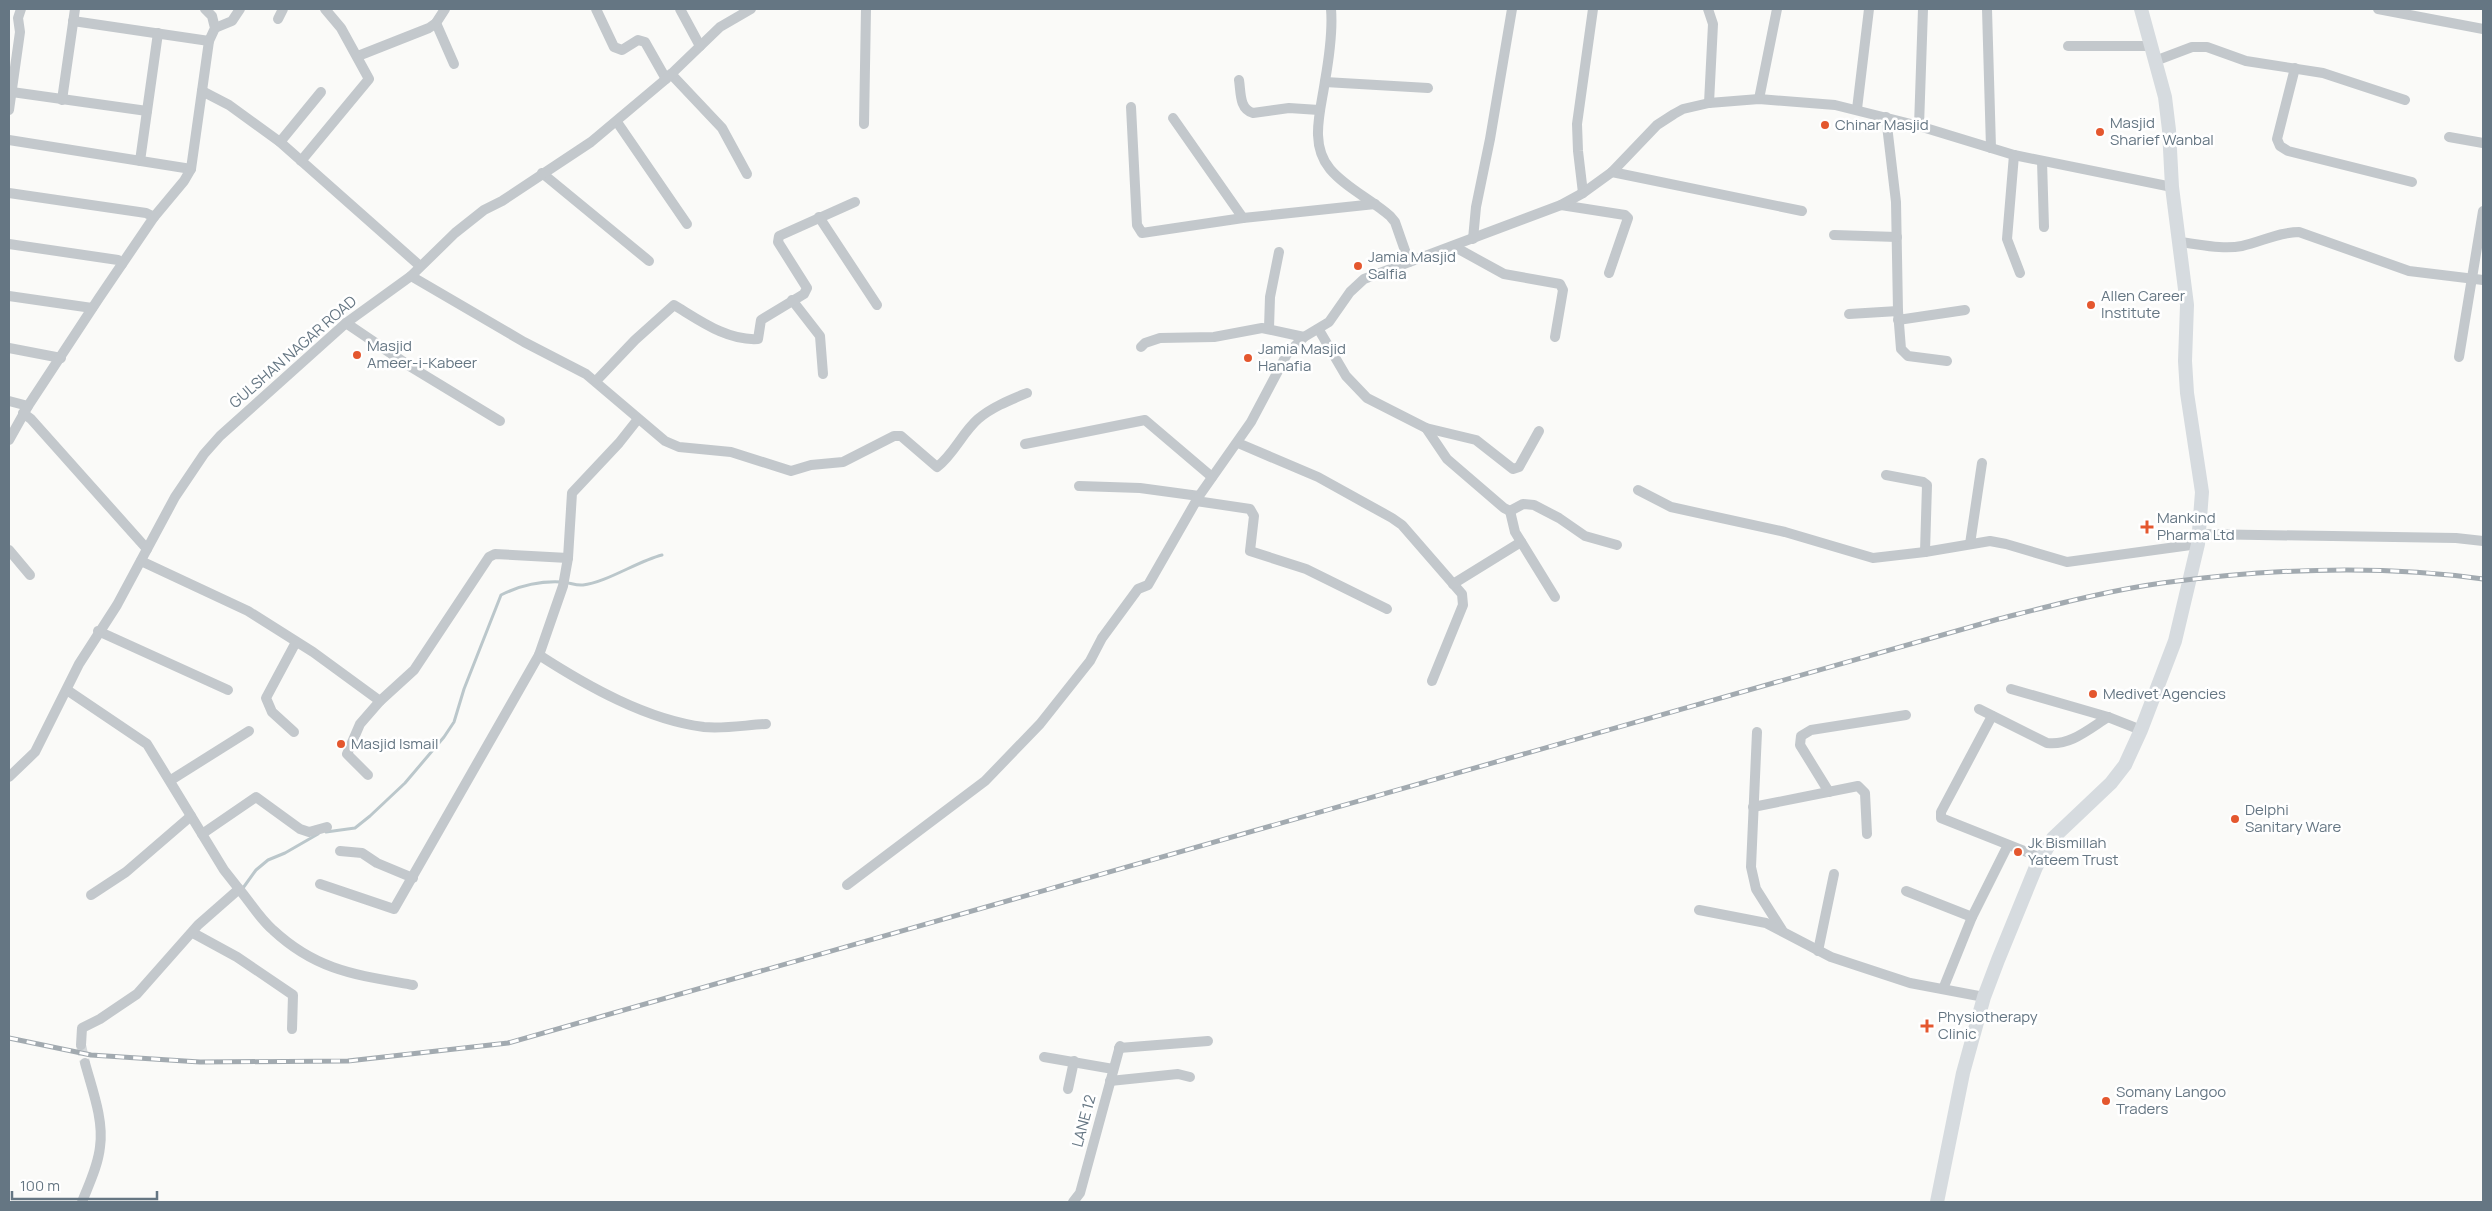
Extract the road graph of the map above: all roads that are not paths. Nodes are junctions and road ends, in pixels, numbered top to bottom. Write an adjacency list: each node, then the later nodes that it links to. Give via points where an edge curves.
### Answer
1 (21, 9): 42 (street)
2 (75, 9): 24 (street)
3 (205, 9): 26 (street, via 212,16)
4 (240, 9): 26 (street, via 232,22)
5 (283, 9): 23 (street)
6 (325, 9): 33 (street)
7 (444, 9): 25 (street)
8 (596, 9): 37 (street, via 614,47 622,50 638,40 645,42)
9 (680, 9): 30 (street)
10 (751, 9): 22 (street, GULSHAN NAGAR ROAD)
11 (866, 9): 56 (street)
12 (1331, 9): 39 (street)
13 (1512, 9): 87 (street)
14 (1593, 9): 74 (street, via 1577,124)
15 (1708, 9): 47 (street, via 1713,24)
16 (1777, 9): 44 (street)
17 (1869, 9): 49 (street)
18 (1923, 9): 57 (street)
19 (1987, 9): 62 (street)
20 (2141, 9): 32 (main road)
21 (2378, 9): 27 (street)
22 (734, 13): 30 (street, GULSHAN NAGAR ROAD)
23 (278, 19)
24 (73, 21): 28 (street); 45 (street)
25 (436, 23): 33 (street); 35 (street)
26 (215, 28): 29 (street)
27 (2483, 29)
28 (158, 33): 29 (street); 52 (street)
29 (209, 40): 41 (street)
30 (700, 46): 37 (street, GULSHAN NAGAR ROAD)
31 (2068, 46): 32 (street)
32 (2151, 46): 34 (main road)
33 (358, 56): 65 (street, via 369,76 368,83)
34 (2155, 61): 36 (street, via 2199,46 2214,48 2246,61); 72 (main road, via 2166,105)
35 (454, 64)
36 (2295, 68): 46 (street, via 2323,73); 71 (street, via 2277,139 2280,146 2288,152)
37 (669, 77): 55 (street, GULSHAN NAGAR ROAD); 70 (street, via 722,128)
38 (1239, 80): 51 (street, via 1243,107 1247,112 1253,114 1289,108)
39 (1325, 82): 40 (street); 51 (street)
40 (1428, 88)
41 (202, 91): 60 (street, via 229,105); 67 (street)
42 (12, 92): 45 (street); 50 (street)
43 (321, 92): 60 (street)
44 (1759, 99): 47 (street); 49 (street, via 1818,102)
45 (62, 100): 52 (street)
46 (2405, 100)
47 (1709, 102): 68 (street, via 1683,109 1663,121)
48 (1131, 107): 82 (street, via 1139,229 1149,233)
49 (1857, 109): 53 (street)
50 (9, 110)
51 (1319, 110): 76 (street, via 1318,138 1324,161 1336,176)
52 (147, 112): 64 (street)
53 (1886, 117): 57 (street); 86 (street)
54 (1173, 118): 82 (street)
55 (617, 122): 69 (street, GULSHAN NAGAR ROAD); 83 (street)
56 (864, 124)
57 (1919, 126): 62 (street)
58 (2449, 137): 61 (street)
59 (9, 140): 64 (street)
60 (280, 142): 65 (street)
61 (2483, 143)
62 (1991, 148): 63 (street)
63 (2014, 155): 66 (street); 97 (street, via 2007,239)
64 (140, 161): 67 (street)
65 (302, 161): 95 (street)
66 (2042, 161): 72 (street); 84 (street)
67 (191, 169): 80 (street)
68 (1612, 172): 74 (street); 78 (street)
69 (542, 174): 92 (street); 95 (street, GULSHAN NAGAR ROAD, via 484,210)
70 (746, 174)
71 (2412, 182)
72 (2172, 187): 88 (main road)
73 (9, 192): 80 (street, via 146,213)
74 (1583, 194): 77 (street)
75 (855, 202): 81 (street)
76 (1375, 204): 82 (street); 93 (street, via 1395,222)
77 (1561, 205): 87 (street); 96 (street, via 1628,218)
78 (1802, 211)
79 (2483, 211): 99 (street)
80 (154, 217): 94 (street)
81 (819, 217): 102 (street, via 782,234 778,239 807,288 804,294); 103 (street)
82 (1243, 218)
83 (688, 224)
84 (2044, 227)
85 (1834, 235): 86 (street)
86 (1897, 236): 107 (street)
87 (1473, 239): 90 (street)
88 (2179, 242): 99 (street, via 2230,247 2299,232 2409,271); 137 (main road, via 2186,305 2187,393 2202,492)
89 (9, 244): 94 (street, via 118,260)
90 (1453, 246): 93 (street); 112 (street, via 1504,274 1560,284 1563,290)
91 (1279, 252): 109 (street, via 1270,297)
92 (649, 261)
93 (1409, 262): 110 (street, via 1360,282 1334,317)
94 (122, 264): 104 (street)
95 (420, 266): 98 (street, GULSHAN NAGAR ROAD)
96 (1609, 273)
97 (2020, 273)
98 (411, 276): 108 (street, GULSHAN NAGAR ROAD); 119 (street)
99 (2472, 280): 100 (street); 115 (street)
100 (2483, 280)
101 (9, 296): 104 (street)
102 (792, 300): 118 (street, via 820,336); 119 (street, via 761,320 758,339 748,340 710,328 674,305)
103 (878, 304)
104 (92, 308): 116 (street)
105 (1965, 310): 107 (street)
106 (1849, 314): 107 (street)
107 (1898, 316): 117 (street, via 1904,355)
108 (346, 323): 124 (street); 142 (street, GULSHAN NAGAR ROAD, via 204,454 175,497)
109 (1269, 328): 111 (street); 113 (street, via 1214,337 1160,338)
110 (1319, 330): 111 (street); 125 (street, via 1346,376 1367,398)
111 (1304, 337): 128 (street, via 1282,362)
112 (1555, 337)
113 (1141, 347)
114 (9, 348): 116 (street)
115 (2459, 357)
116 (61, 358): 122 (street)
117 (1947, 361)
118 (823, 374)
119 (596, 381): 123 (street)
120 (1027, 394): 123 (street, via 1002,403 978,420 937,467 901,436 894,436 843,462 811,465 791,471 731,452 679,447 665,441)
121 (9, 401): 122 (street)
122 (26, 410): 127 (street); 142 (street)
123 (638, 418): 145 (street, via 572,493)
124 (500, 421)
125 (1426, 428): 126 (street, via 1476,440 1516,469); 136 (street, via 1447,459)
126 (1539, 431)
127 (9, 440)
128 (1238, 443): 132 (street); 148 (street, via 1318,477 1392,518 1402,525)
129 (1025, 444): 132 (street, via 1145,420)
130 (1982, 463): 140 (street)
131 (1886, 475): 144 (street, via 1927,485)
132 (1212, 477): 135 (street)
133 (1079, 486): 135 (street, via 1140,488)
134 (1638, 490): 144 (street, via 1671,507 1785,532 1873,558)
135 (1198, 499): 150 (street, via 1250,509 1254,516 1250,551 1306,569); 183 (street, via 1148,586 1138,589 1102,638 1090,661 1040,724 986,781)
136 (1510, 511): 139 (street, via 1513,528); 141 (street, via 1523,504 1534,505 1585,536)
137 (2198, 539): 138 (street, via 2456,538); 140 (street, via 2067,562 1990,541); 164 (main road, via 2175,641)
138 (2483, 541)
139 (1521, 542): 148 (street); 149 (street)
140 (1970, 544): 144 (street)
141 (1617, 545)
142 (147, 549): 146 (street, GULSHAN NAGAR ROAD)
143 (9, 550): 147 (street)
144 (1926, 552)
145 (568, 558): 153 (street, via 563,586); 158 (street, via 495,554 488,557 414,670)
146 (141, 561): 151 (street, GULSHAN NAGAR ROAD, via 117,605); 152 (street, via 248,611)
147 (30, 575)
148 (1453, 584): 154 (street, via 1464,597 1463,605)
149 (1555, 597)
150 (1387, 609)
151 (98, 631): 156 (street, GULSHAN NAGAR ROAD); 157 (street)
152 (296, 642): 158 (street); 166 (street, via 266,698 272,712)
153 (540, 655): 163 (street, via 577,679 664,718 706,727); 181 (street)
154 (1432, 680)
155 (2011, 689): 162 (street)
156 (67, 690): 169 (street, GULSHAN NAGAR ROAD, via 35,752); 170 (street, via 147,744)
157 (228, 690)
158 (380, 701): 168 (street, via 360,724 347,754)
159 (1979, 709): 161 (street)
160 (1906, 715): 171 (street, via 1811,730 1801,736 1800,745)
161 (1992, 716): 162 (street, via 2055,744 2074,738); 177 (street, via 1941,818)
162 (2108, 717): 164 (street)
163 (766, 724)
164 (2141, 730): 179 (main road, via 2125,765 2111,783 2053,838)
165 (249, 731): 170 (street)
166 (294, 732)
167 (1757, 732): 172 (street)
168 (368, 775)
169 (9, 777)
170 (171, 780): 173 (street)
171 (1829, 792): 172 (street); 176 (street, via 1858,786 1864,790)
172 (1753, 807): 189 (street, via 1752,877)
173 (191, 816): 175 (street); 186 (street, via 126,872)
174 (327, 827): 175 (street, via 309,832 300,829 256,796)
175 (202, 834): 184 (street)
176 (1867, 834)
177 (2008, 845): 179 (street); 188 (street)
178 (340, 850): 181 (street, via 362,853)
179 (2042, 858): 194 (main road)
180 (1834, 874): 191 (street)
181 (413, 878): 182 (street, via 394,909)
182 (320, 884)
183 (847, 885)
184 (239, 889): 190 (street); 192 (street, via 272,930 311,960 350,974)
185 (1906, 891): 188 (street)
186 (91, 895)
187 (1699, 910): 189 (street, via 1750,919)
188 (1972, 917): 193 (street)
189 (1782, 931): 191 (street)
190 (193, 933): 195 (street, via 237,957 293,995); 197 (street, via 137,994 82,1028)
191 (1818, 951): 193 (street, via 1910,982)
192 (413, 985)
193 (1943, 989): 194 (street)
194 (1984, 997): 207 (main road, via 1963,1073)
195 (292, 1028)
196 (1208, 1041): 201 (street, LANE 12, via 1119,1047)
197 (81, 1045)
198 (1044, 1057): 199 (street)
199 (1074, 1061): 201 (street); 204 (street)
200 (85, 1063): 205 (street, via 101,1146)
201 (1114, 1069): 203 (street, LANE 12)
202 (1190, 1077): 203 (street, via 1178,1074)
203 (1110, 1080): 206 (street, LANE 12, via 1080,1193)
204 (1068, 1089)
205 (82, 1202)
206 (1073, 1202)
207 (1937, 1202)

